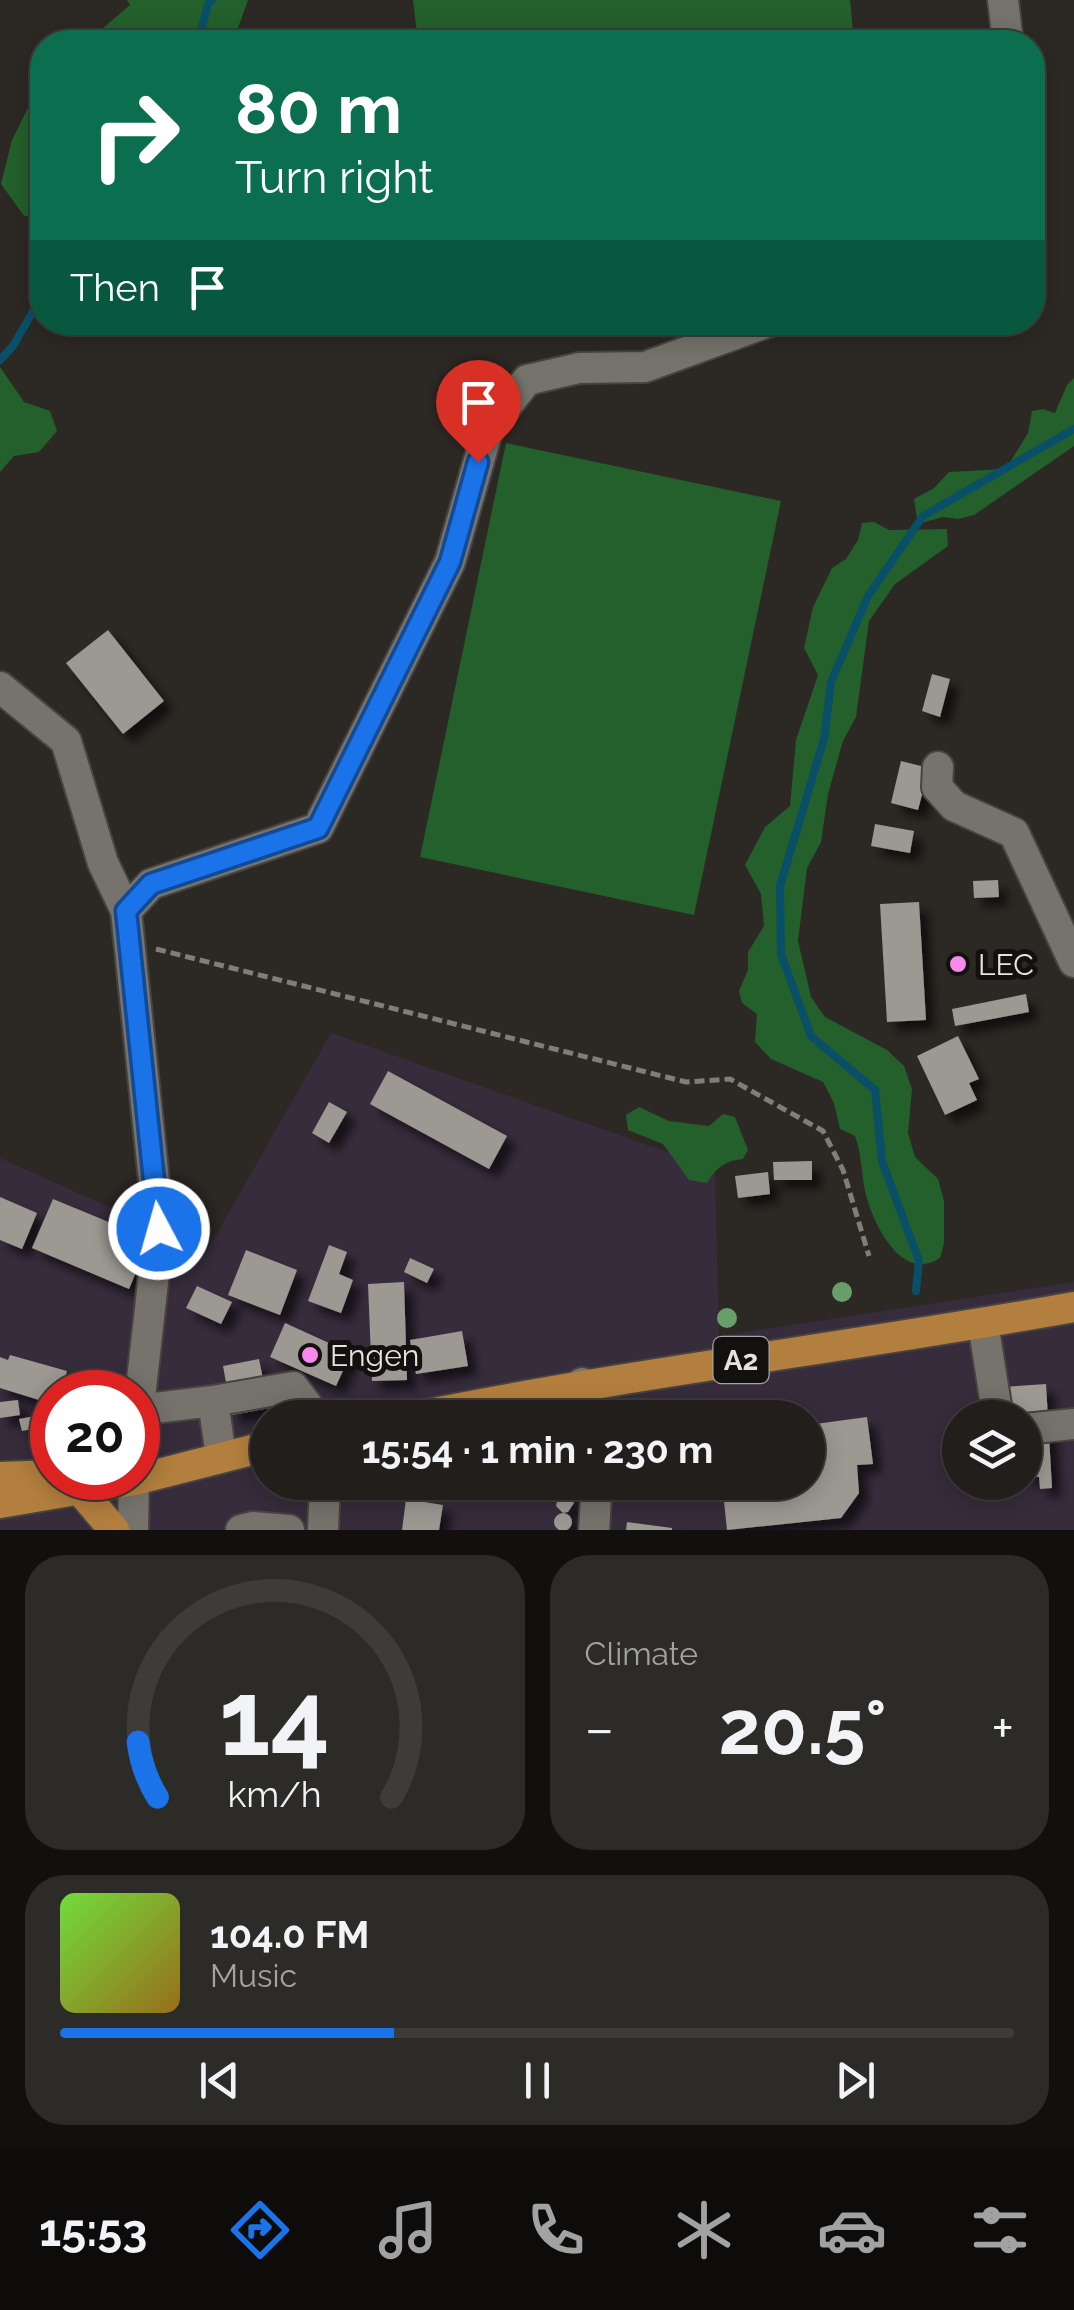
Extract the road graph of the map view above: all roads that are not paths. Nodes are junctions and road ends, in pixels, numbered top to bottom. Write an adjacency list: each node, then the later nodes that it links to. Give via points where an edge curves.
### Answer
1 (1003, 0): 2 (street)
2 (1007, 30)
3 (732, 335): 6 (street, via 645,367 579,368 526,380 488,429 450,562 318,828 151,884)
4 (0, 686): 6 (street, via 66,741)
5 (938, 767): 7 (street, via 937,787 954,806 1014,833)
6 (126, 911): 10 (street, via 159,1229)
7 (1074, 962)
8 (1073, 1313): 9 (main road, A2)
9 (982, 1323): 11 (main road, A2); 15 (street)
10 (143, 1370)
11 (582, 1383): 13 (main road, A2); 14 (street)
12 (304, 1400): 16 (street, via 294,1387)
13 (498, 1400)
14 (588, 1400)
15 (995, 1400)
16 (213, 1401): 17 (street); 21 (street)
17 (160, 1409)
18 (1074, 1424): 19 (street)
19 (1042, 1427)
20 (250, 1450): 21 (main road)
21 (221, 1456): 22 (main road)
22 (160, 1471)
23 (30, 1476): 24 (main road)
24 (0, 1477)
25 (30, 1498): 30 (main road)
26 (88, 1500): 31 (main road)
27 (134, 1500): 32 (street)
28 (324, 1500): 35 (street)
29 (596, 1500): 36 (street)
30 (0, 1503)
31 (114, 1530)
32 (132, 1530)
33 (241, 1530): 34 (street)
34 (289, 1530)
35 (323, 1530)
36 (594, 1530)

